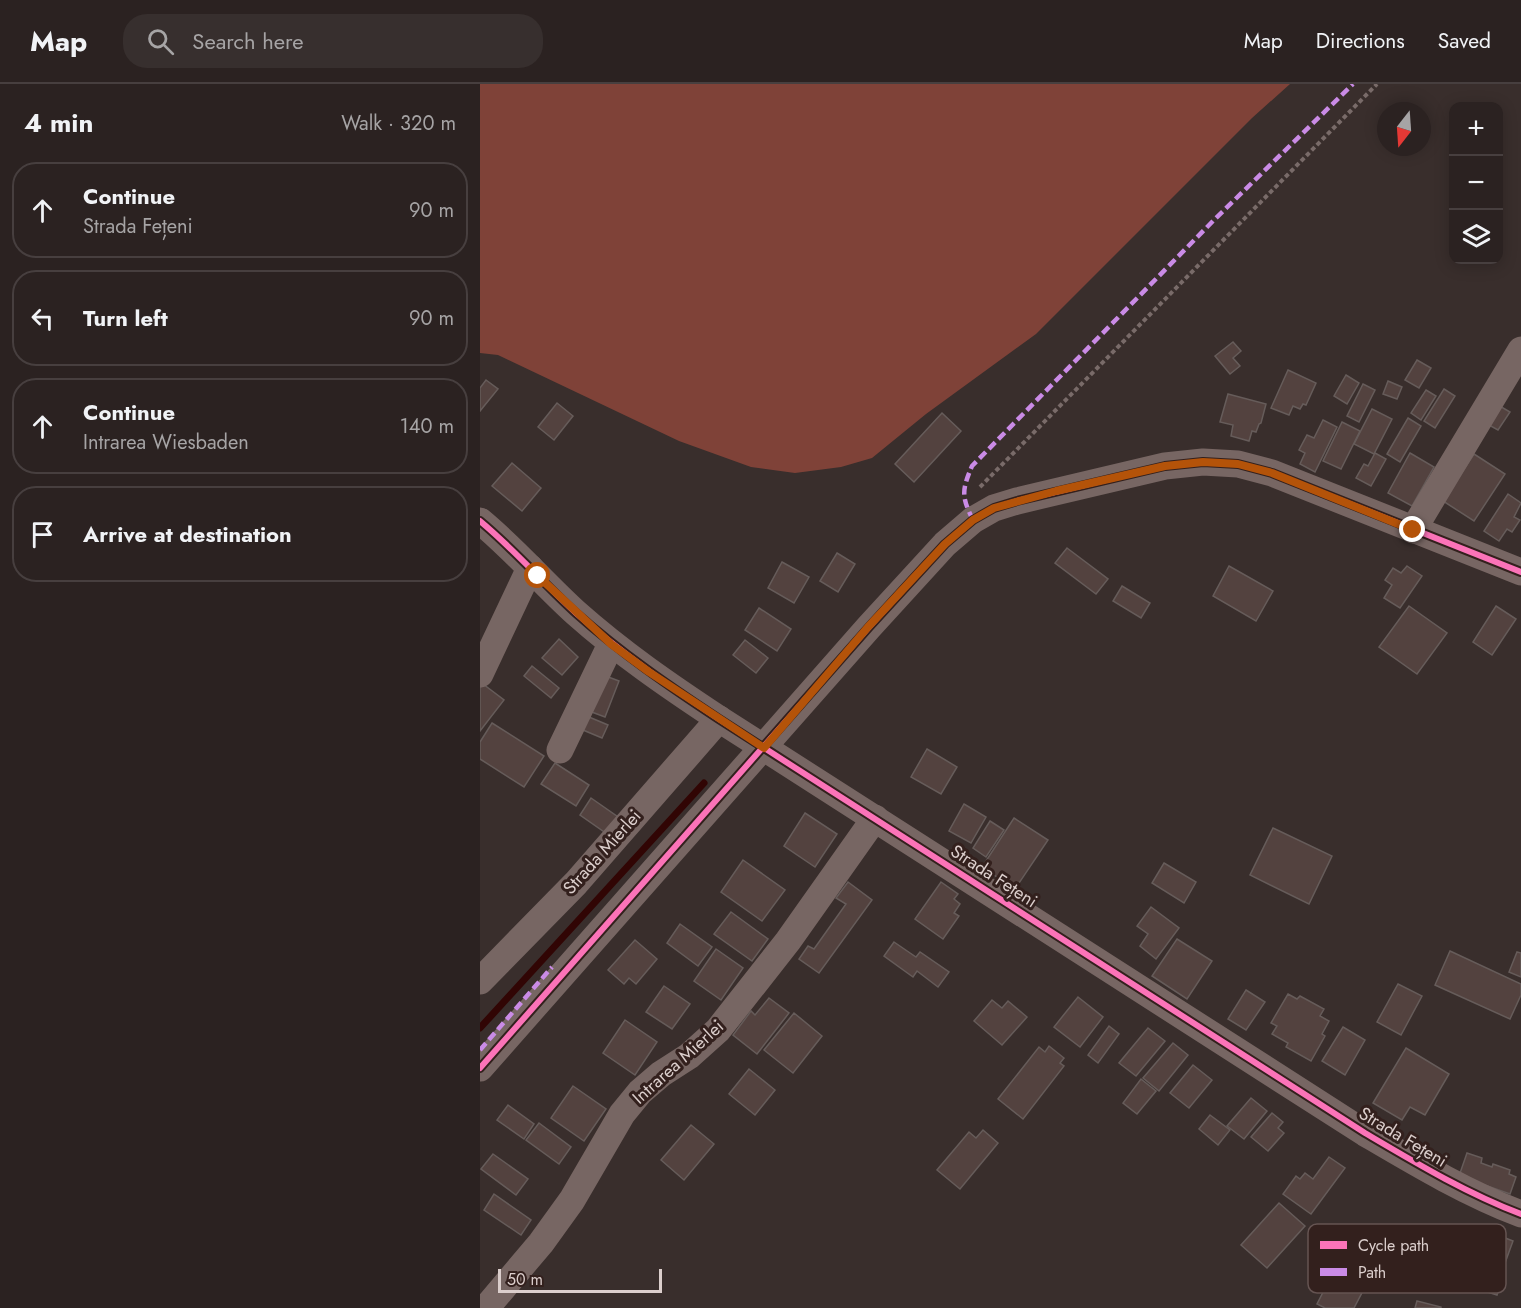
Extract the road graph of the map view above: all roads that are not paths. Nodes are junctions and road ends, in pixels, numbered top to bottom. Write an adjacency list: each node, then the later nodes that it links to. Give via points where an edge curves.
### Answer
1 (1521, 350): 3 (street)
2 (480, 521): 4 (street, Strada Fețeni)
3 (1413, 530): 5 (street); 9 (street, via 1272,473 1238,464 1203,462 1165,466 994,508 945,544)
4 (530, 568): 6 (street, Strada Fețeni); 7 (street)
5 (1521, 572)
6 (611, 644): 8 (street, Strada Fețeni); 10 (street)
7 (480, 674)
8 (719, 719): 9 (street, Strada Fețeni); 12 (street, Strada Mierlei, via 576,883)
9 (764, 748): 11 (street, Strada Fețeni); 13 (street)
10 (560, 750)
11 (875, 818): 14 (street, Strada Fețeni, via 1365,1132 1473,1194); 15 (street, Intrarea Mierlei, via 788,941 718,1030 640,1092 622,1114 572,1200)
12 (480, 981)
13 (480, 1068)
14 (1521, 1214)
15 (486, 1308)

